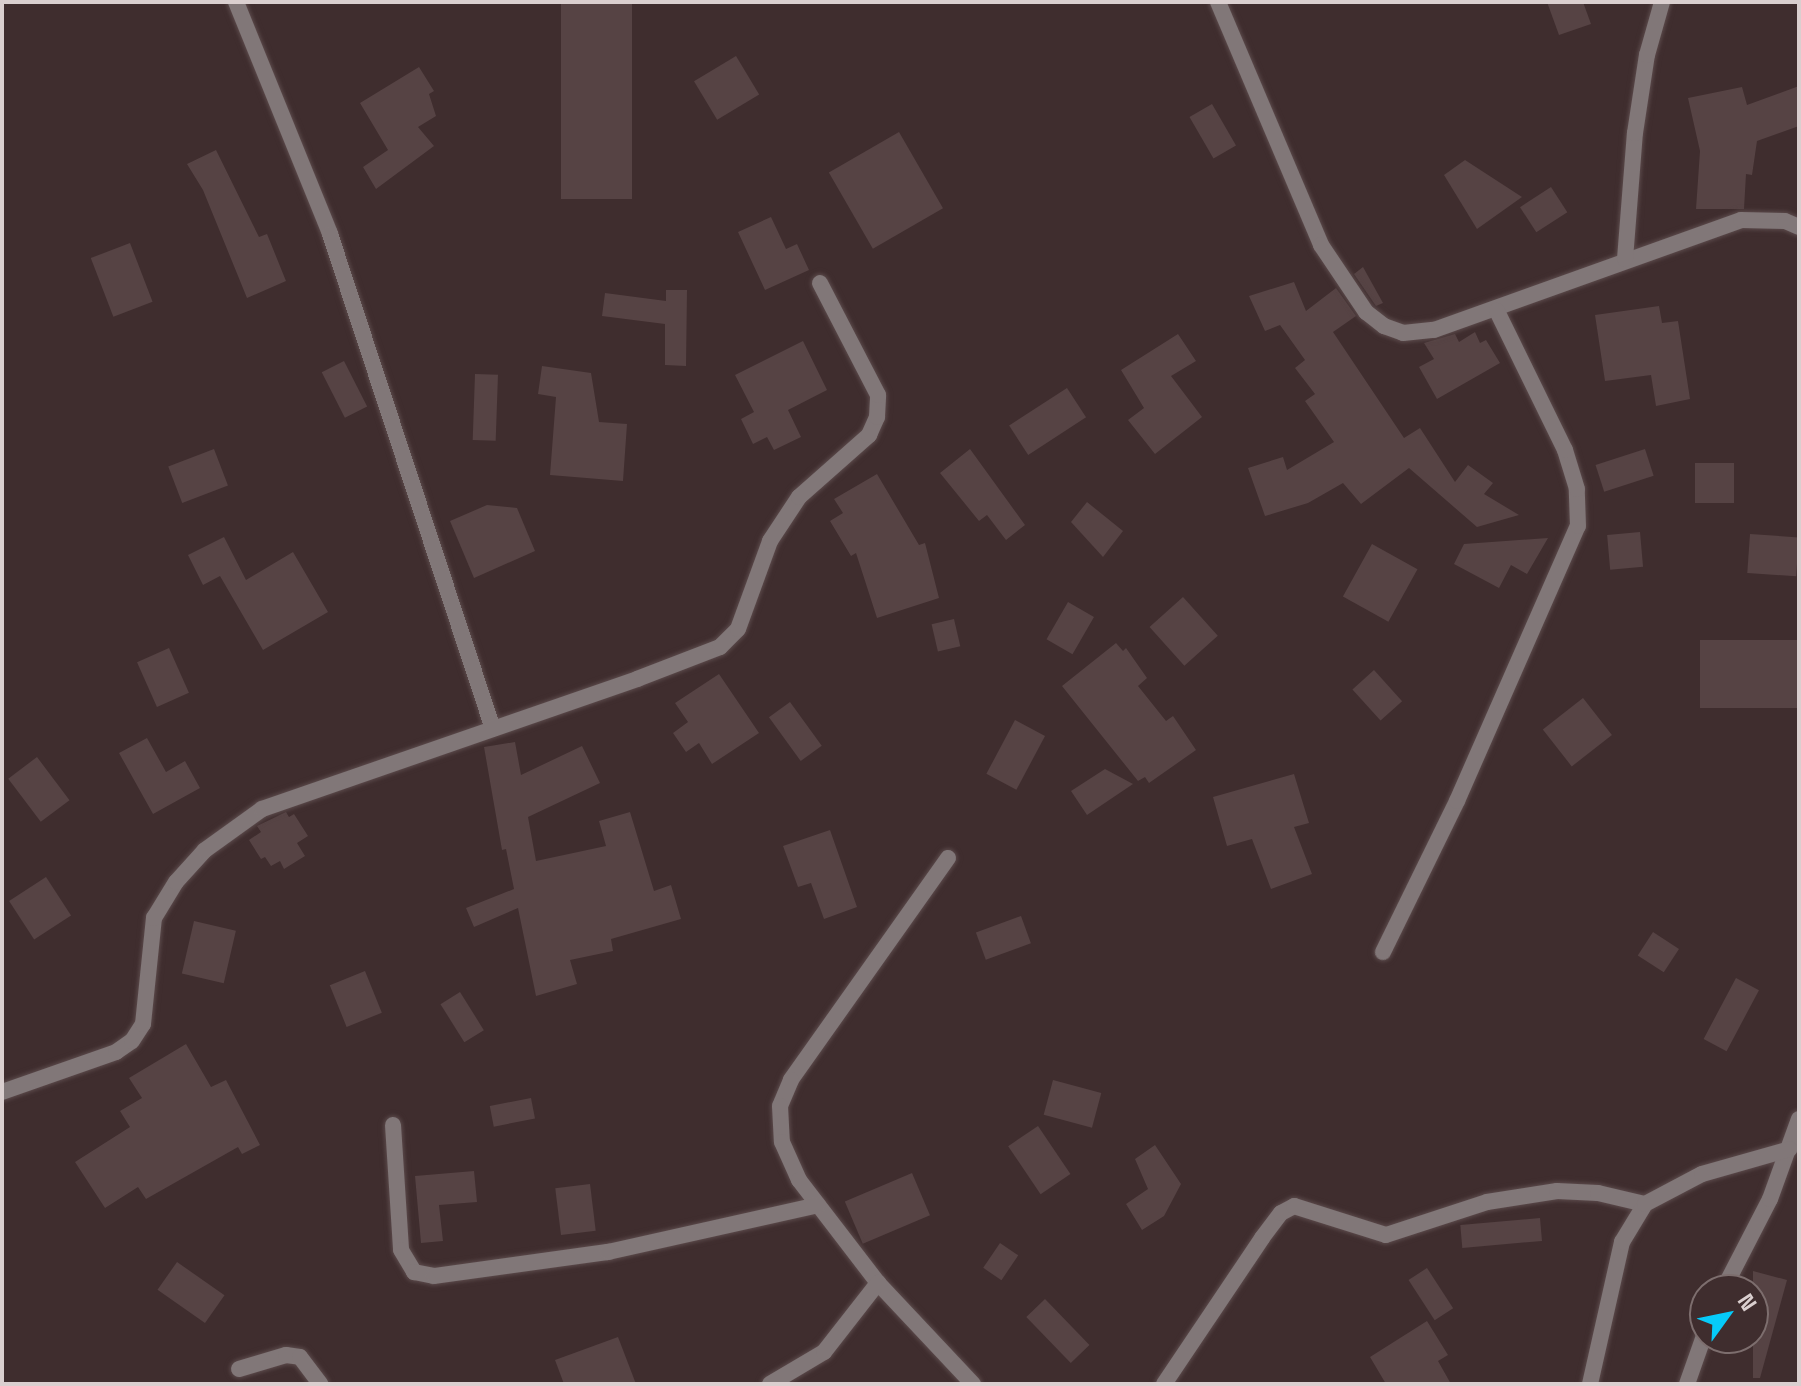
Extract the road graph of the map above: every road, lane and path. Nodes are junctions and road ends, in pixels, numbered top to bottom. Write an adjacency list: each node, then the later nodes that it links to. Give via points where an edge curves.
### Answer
1 (236, 2): 8 (street, via 330,234)
2 (1218, 2): 7 (street, via 1321,245 1366,312 1403,333 1434,330)
3 (1662, 2): 5 (street, via 1635,133)
4 (1794, 222): 5 (street, via 1741,220)
5 (1625, 259): 7 (street)
6 (820, 283): 8 (street, via 878,395 877,417 869,435 799,497 770,541 738,629 720,647)
7 (1497, 311): 10 (street, via 1565,450 1577,489 1578,526 1457,801)
8 (493, 729): 11 (street, via 262,809 205,850 154,918 143,1024 132,1041 116,1052)
9 (948, 858): 16 (street, via 791,1080 780,1106 782,1142)
10 (1383, 952)
11 (2, 1092)
12 (1799, 1119): 14 (street)
13 (393, 1125): 16 (street, via 401,1250 414,1272 434,1276 608,1252)
14 (1790, 1149): 15 (street, via 1702,1174); 17 (street)
15 (1645, 1204): 24 (street, via 1598,1193 1557,1191 1487,1202 1386,1235 1294,1206 1281,1213 1262,1238); 25 (street, via 1622,1242)
16 (818, 1205): 18 (street)
17 (1731, 1274)
18 (878, 1283): 22 (street, via 824,1352); 23 (street)
19 (1698, 1354): 26 (street)
20 (239, 1369): 21 (street, via 286,1355 300,1357)
21 (320, 1384)
22 (770, 1384)
23 (973, 1384)
24 (1164, 1384)
25 (1590, 1384)
26 (1687, 1384)

